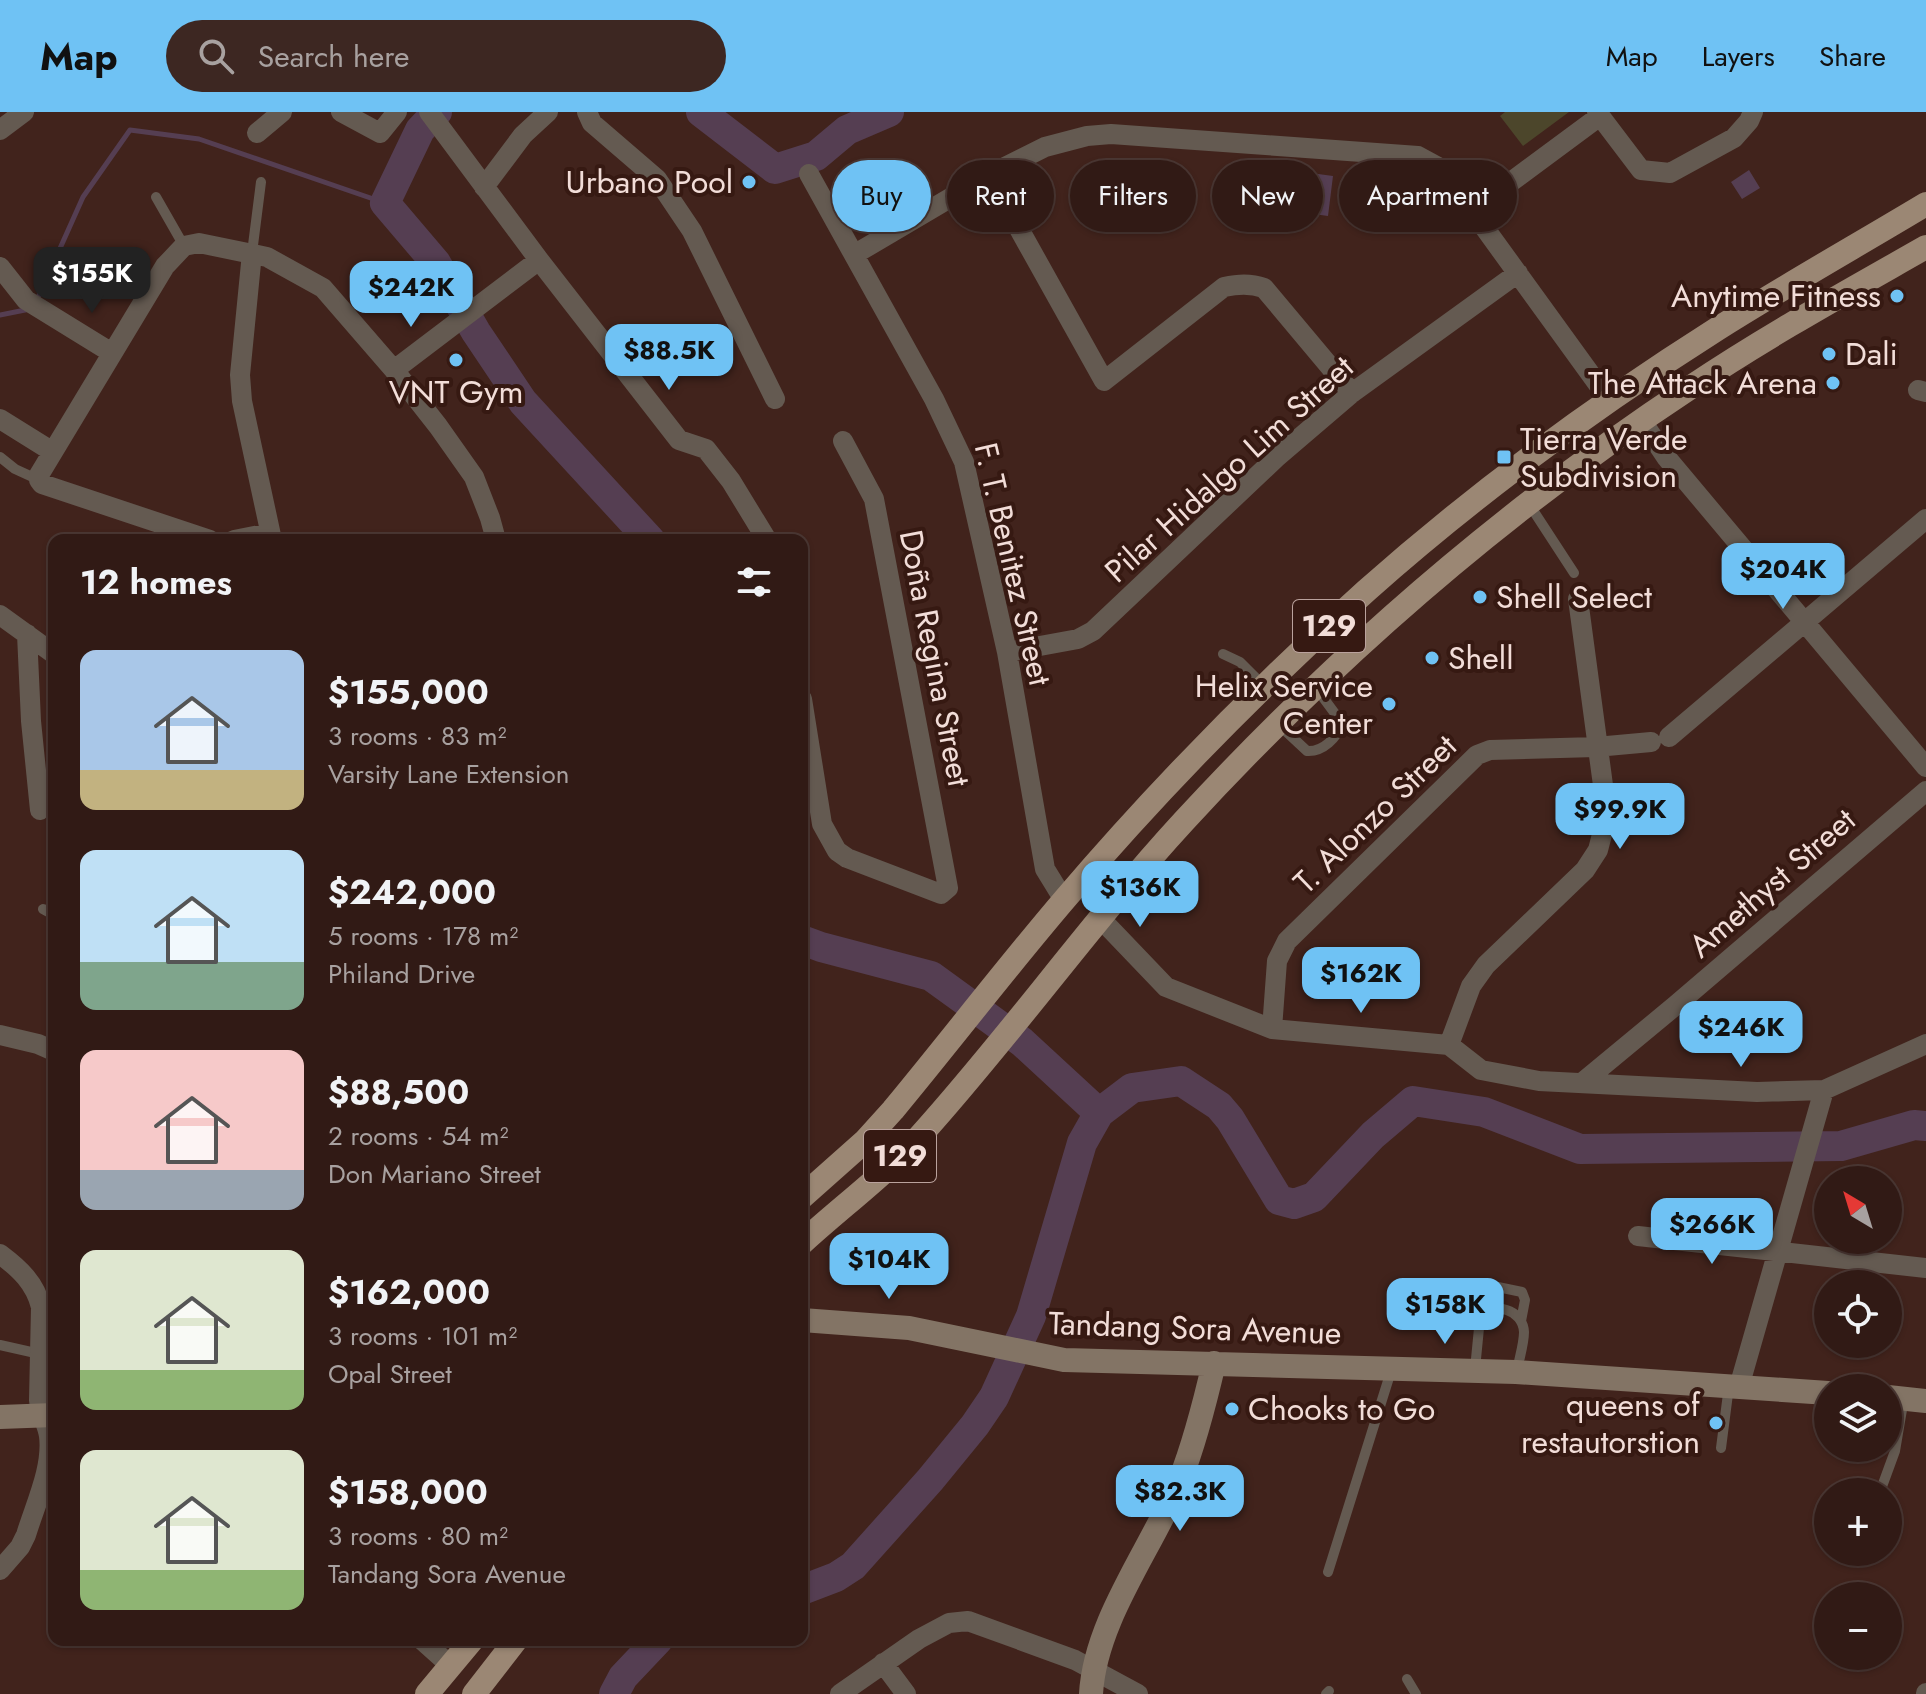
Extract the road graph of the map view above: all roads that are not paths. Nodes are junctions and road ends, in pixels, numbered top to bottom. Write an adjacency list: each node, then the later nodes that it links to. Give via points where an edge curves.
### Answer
1 (24, 112): 10 (street)
2 (282, 112): 11 (street)
3 (341, 112): 4 (street, via 380,133)
4 (397, 112)
5 (429, 112): 17 (street)
6 (548, 112): 17 (street, via 523,135)
7 (587, 112): 37 (street, via 592,123 657,179 692,231)
8 (1753, 112): 9 (street, via 1734,138 1670,173 1641,170)
9 (1598, 114): 15 (street)
10 (0, 130)
11 (257, 133)
12 (1019, 160): 13 (street, via 1053,143 1111,134)
13 (1425, 160)
14 (809, 174): 26 (street, F. T. Benitez Street)
15 (1517, 176)
16 (261, 182): 25 (lane)
17 (484, 187): 27 (street)
18 (156, 197): 23 (lane)
19 (947, 200): 26 (street)
20 (1926, 204): 32 (main road, 129)
21 (1021, 232): 36 (street, via 1104,381 1224,287 1255,284 1264,288)
22 (1489, 232): 29 (street)
23 (184, 246): 25 (street, via 199,243); 33 (street, via 165,266)
24 (1926, 247): 34 (main road, 129)
25 (252, 253): 35 (street, via 323,288); 48 (street, via 240,375)
26 (855, 254): 57 (street, F. T. Benitez Street, via 964,462)
27 (539, 260): 35 (street); 50 (street, via 679,440 706,449)
28 (0, 267): 31 (street)
29 (1518, 273): 36 (street, Pilar Hidalgo Lim Street); 38 (street)
30 (0, 289): 31 (street)
31 (35, 306): 33 (street)
32 (1719, 328): 34 (main road); 38 (main road, 129)
33 (112, 353): 42 (street)
34 (1737, 356): 40 (main road, 129)
35 (394, 370): 49 (street, via 474,477)
36 (1352, 393): 57 (street, Pilar Hidalgo Lim Street, via 1093,631 1078,639)
37 (775, 399)
38 (1610, 401): 59 (main road, 129, via 1445,524)
39 (0, 419): 42 (street)
40 (1642, 421): 45 (main road, 129); 54 (street)
41 (843, 441): 62 (street, Doña Regina Street, via 874,499 945,892 837,851 822,824)
42 (53, 452): 44 (street)
43 (0, 457): 44 (lane)
44 (39, 480): 47 (street)
45 (1529, 504): 51 (lane); 60 (main road, 129)
46 (1926, 519): 54 (street)
47 (192, 534)
48 (270, 534)
49 (494, 534)
50 (763, 534)
51 (1574, 573)
52 (1578, 599): 63 (street)
53 (0, 615): 55 (street)
54 (1804, 622): 63 (street, T. Alonzo Street, via 1660,740); 64 (street)
55 (27, 634): 56 (street); 66 (street)
56 (48, 650)
57 (1007, 652): 67 (street, F. T. Benitez Street, via 1045,869)
58 (1223, 654): 59 (lane, via 1247,667)
59 (1264, 687): 67 (main road, 129, via 1174,777)
60 (1316, 688): 61 (main road, 129); 61 (lane, via 1342,723 1321,750 1307,751)
61 (1278, 724): 70 (main road, 129)
62 (808, 736)
63 (1596, 747): 71 (street, T. Alonzo Street, via 1490,750 1477,755 1287,941 1277,961); 74 (street, via 1607,815 1598,850 1585,870 1486,965 1471,986)
64 (1926, 767)
65 (1926, 791): 76 (street, Amethyst Street)
66 (40, 810)
67 (1064, 900): 78 (main road, 129, via 865,1141)
68 (43, 909): 69 (lane)
69 (48, 912)
70 (1099, 917): 71 (street, via 1166,987); 80 (main road, 129, via 920,1136)
71 (1272, 1029): 74 (street)
72 (0, 1035): 75 (street)
73 (1926, 1044): 77 (street)
74 (1449, 1045): 76 (street, via 1481,1070 1539,1081)
75 (48, 1048)
76 (1583, 1082): 77 (street, via 1757,1092)
77 (1824, 1090): 81 (street)
78 (808, 1192)
79 (1638, 1236): 81 (street)
80 (808, 1238)
81 (1778, 1250): 83 (street); 93 (street)
82 (0, 1254): 88 (street, via 37,1293)
83 (1926, 1268)
84 (1488, 1285): 86 (lane, via 1522,1292)
85 (808, 1320): 89 (main road, Tandang Sora Avenue, via 879,1324 1055,1358)
86 (1521, 1321): 91 (lane, via 1506,1310 1485,1311); 92 (lane, via 1524,1332)
87 (0, 1345): 88 (lane)
88 (40, 1354): 96 (street)
89 (1214, 1363): 90 (main road, Tandang Sora Avenue); 108 (main road, via 1180,1481 1108,1626)
90 (1392, 1368): 91 (main road, Tandang Sora Avenue); 102 (lane)
91 (1474, 1371): 92 (main road, Tandang Sora Avenue)
92 (1516, 1372): 93 (main road, Tandang Sora Avenue)
93 (1734, 1386): 94 (main road, Tandang Sora Avenue); 99 (lane)
94 (1814, 1392)
95 (1906, 1399): 100 (lane)
96 (47, 1415): 97 (main road)
97 (0, 1417)
98 (48, 1445): 101 (street, via 26,1535)
99 (1721, 1448)
100 (1885, 1478)
101 (0, 1570)
102 (1328, 1572)
103 (429, 1646): 107 (street)
104 (467, 1646): 107 (main road)
105 (511, 1646): 111 (main road)
106 (883, 1663): 108 (street, via 949,1623 968,1621); 112 (street); 113 (street)
107 (451, 1666): 110 (main road)
108 (1095, 1669): 114 (main road); 115 (street)
109 (1407, 1679): 116 (lane)
110 (427, 1694)
111 (474, 1694)
112 (840, 1694)
113 (906, 1694)
114 (1091, 1694)
115 (1138, 1694)
116 (1416, 1694)

